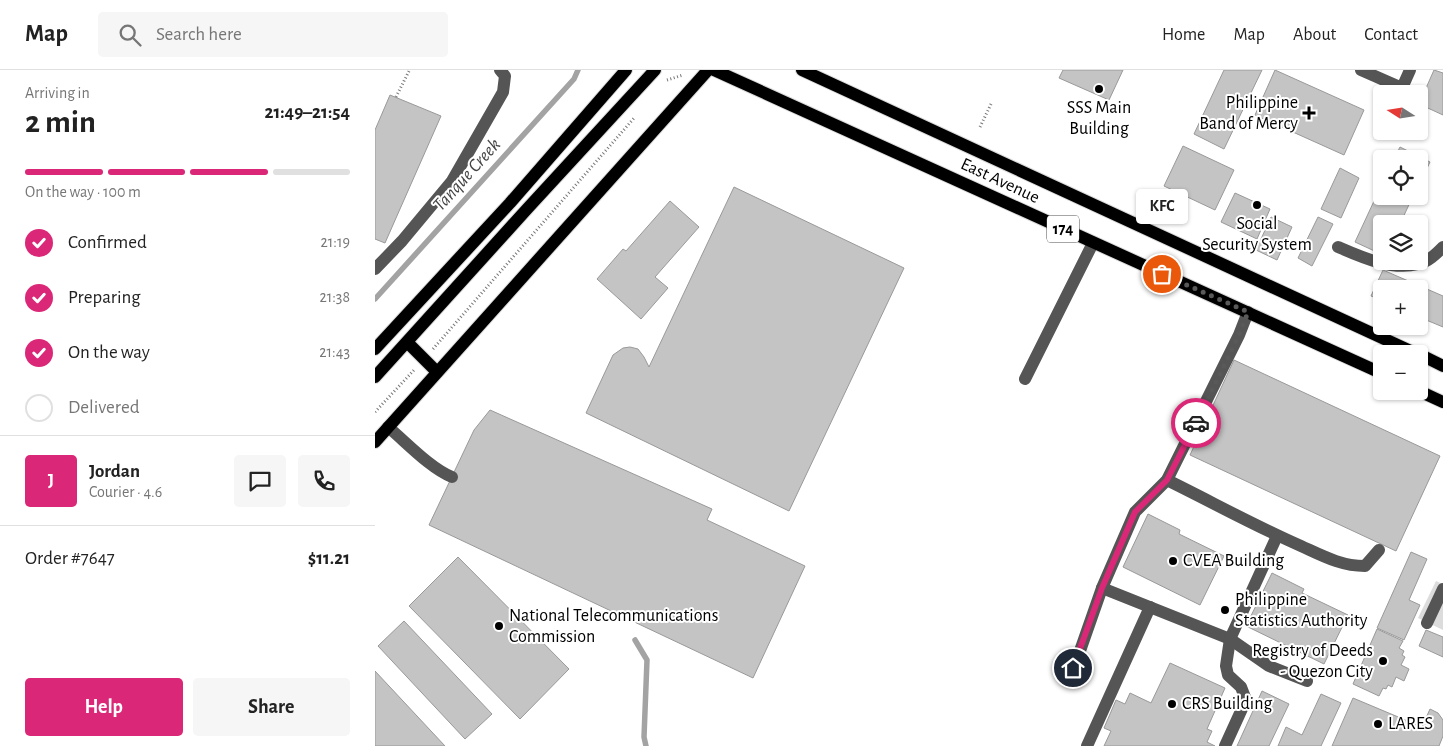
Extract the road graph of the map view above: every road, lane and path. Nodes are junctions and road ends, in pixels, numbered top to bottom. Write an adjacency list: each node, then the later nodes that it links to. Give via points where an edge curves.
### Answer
1 (500, 70): 19 (lane, via 505,76 503,92 453,180)
2 (626, 70): 23 (main road, via 510,203)
3 (655, 70): 21 (main road)
4 (708, 70): 28 (main road)
5 (714, 70): 16 (main road, East Avenue / 174)
6 (802, 70): 22 (main road, East Avenue / 174)
7 (1361, 70): 8 (lane, via 1402,88)
8 (1410, 70)
9 (409, 71): 12 (path)
10 (685, 75): 11 (path, via 668,79)
11 (661, 87)
12 (395, 97)
13 (992, 102): 15 (path)
14 (635, 116): 24 (path)
15 (980, 127)
16 (1093, 243): 20 (main road, East Avenue / 174); 30 (lane)
17 (1339, 247): 18 (lane, via 1364,258 1403,266 1419,264)
18 (1443, 247)
19 (376, 267)
20 (1248, 312): 27 (main road, East Avenue / 174); 37 (lane)
21 (408, 342): 24 (main road); 29 (main road)
22 (1398, 345)
23 (375, 349)
24 (424, 359): 28 (main road); 33 (path)
25 (1428, 359): 26 (main road, East Avenue / 174)
26 (1443, 366)
27 (1373, 369)
28 (437, 372): 34 (main road)
29 (375, 377)
30 (1025, 379)
31 (1428, 395): 32 (main road)
32 (1443, 402)
33 (375, 412)
34 (388, 426): 35 (main road); 36 (lane, via 421,456)
35 (375, 442)
36 (452, 477)
37 (1167, 480): 38 (lane); 40 (lane, via 1135,512)
38 (1277, 536): 39 (lane, via 1351,566 1365,566); 44 (lane)
39 (1379, 550)
40 (1102, 588): 42 (lane); 45 (lane)
41 (1443, 589): 43 (lane)
42 (1150, 607): 44 (lane); 47 (lane)
43 (1427, 623)
44 (1230, 640): 46 (lane, via 1269,666); 48 (lane, via 1226,666 1228,675 1241,687 1246,700)
45 (1073, 668)
46 (1307, 681)
47 (1087, 746)
48 (1225, 746)

